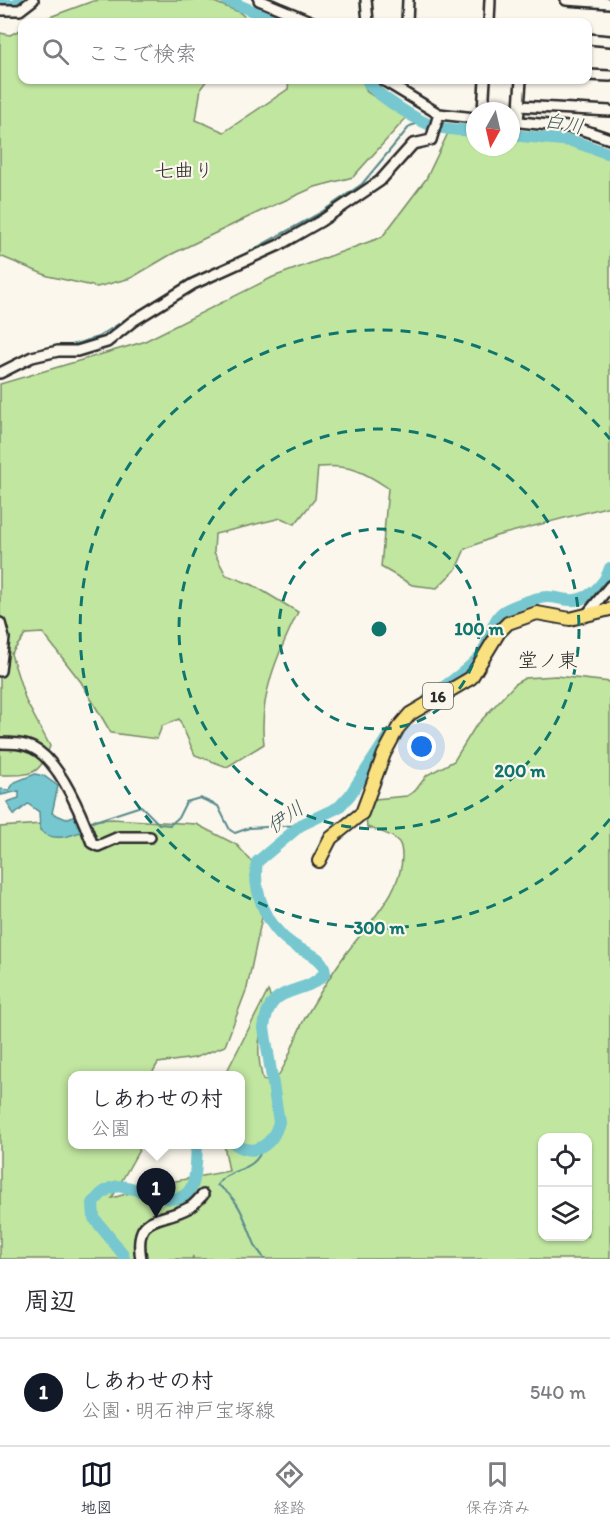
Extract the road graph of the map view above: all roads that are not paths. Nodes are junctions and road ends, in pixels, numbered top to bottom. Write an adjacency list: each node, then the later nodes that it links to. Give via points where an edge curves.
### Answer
1 (33, 0): 8 (street, via 20,10)
2 (259, 0): 9 (street)
3 (366, 0): 10 (street)
4 (408, 0): 11 (street)
5 (490, 0): 12 (street)
6 (566, 0): 7 (street)
7 (610, 3)
8 (0, 10)
9 (302, 18)
10 (368, 18)
11 (407, 18)
12 (489, 18)
13 (592, 39): 14 (street)
14 (610, 41)
15 (592, 75): 16 (street)
16 (610, 76)
17 (397, 84): 24 (street)
18 (485, 84): 20 (street)
19 (521, 84): 21 (street)
20 (484, 102)
21 (519, 102)
22 (520, 106): 23 (street)
23 (610, 111)
24 (439, 114): 25 (street); 28 (street, via 431,140 413,144 380,181 321,221 193,284 107,342 32,357)
25 (466, 117)
26 (520, 122): 27 (street, via 577,128)
27 (610, 139)
28 (0, 373)
29 (610, 586): 31 (street)
30 (610, 609): 31 (main road, 16)
31 (588, 613): 36 (main road, 16, via 570,619 537,613 508,623 471,678 410,714 398,728 362,813 331,838)
32 (0, 623): 33 (street, via 4,638)
33 (0, 671)
34 (0, 743): 35 (street, via 33,748 43,755 74,796 92,843 98,846 119,837)
35 (150, 837)
36 (319, 861)
37 (203, 1195): 38 (street, via 189,1208 149,1221 142,1229)
38 (141, 1259)

